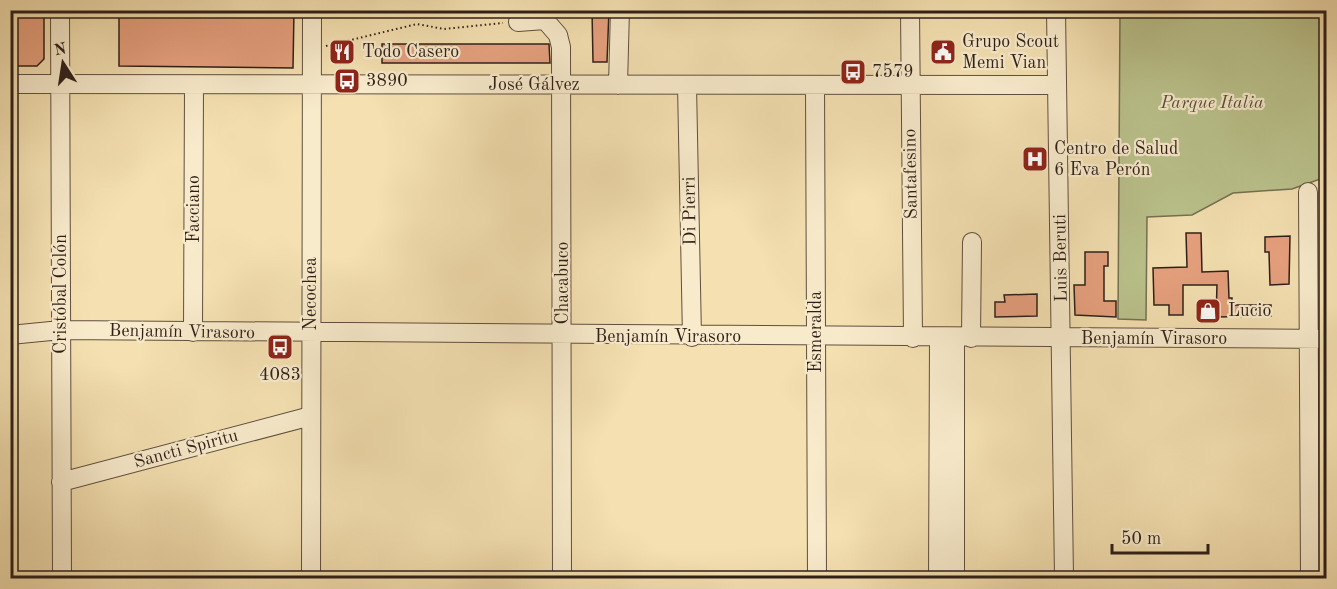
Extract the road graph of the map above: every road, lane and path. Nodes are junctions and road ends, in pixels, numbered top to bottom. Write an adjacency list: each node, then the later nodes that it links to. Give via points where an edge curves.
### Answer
1 (60, 10): 9 (street, Cristóbal Colón)
2 (312, 10): 7 (street, Necochea)
3 (620, 10): 13 (street)
4 (910, 10): 16 (street, Santafesino)
5 (1056, 10): 17 (street, Luis Beruti)
6 (518, 22): 7 (path, via 444,28 417,24); 12 (street, Chacabuco, via 545,20 558,35)
7 (312, 49): 11 (street, Necochea)
8 (10, 84): 9 (street, José Gálvez)
9 (60, 84): 10 (street, José Gálvez); 20 (street, Cristóbal Colón)
10 (194, 85): 11 (street, José Gálvez); 21 (street, Facciano)
11 (311, 85): 12 (street, José Gálvez); 22 (street, Necochea)
12 (562, 85): 13 (street, José Gálvez); 24 (street, Chacabuco)
13 (618, 85): 14 (street, José Gálvez)
14 (687, 85): 15 (street, José Gálvez); 25 (street, Di Pierri)
15 (815, 85): 16 (street, José Gálvez); 26 (street, Esmeralda)
16 (910, 85): 17 (street, José Gálvez); 27 (street, Santafesino)
17 (1057, 85): 29 (street, Luis Beruti)
18 (1308, 192): 30 (street)
19 (972, 242): 28 (street)
20 (61, 330): 21 (street, Benjamín Virasoro); 23 (street, Benjamín Virasoro); 32 (street, Cristóbal Colón)
21 (194, 332): 22 (street, Benjamín Virasoro)
22 (311, 334): 24 (street, Benjamín Virasoro); 31 (street, Necochea)
23 (10, 335)
24 (563, 336): 25 (street, Benjamín Virasoro); 35 (street, Chacabuco)
25 (692, 337): 26 (street, Benjamín Virasoro)
26 (816, 337): 27 (street, Benjamín Virasoro); 36 (street, Esmeralda)
27 (913, 338): 28 (street, Benjamín Virasoro)
28 (955, 338): 29 (street, Benjamín Virasoro); 37 (street); 38 (street)
29 (1062, 339): 30 (street, Benjamín Virasoro); 39 (street, Luis Beruti)
30 (1317, 339): 40 (street)
31 (311, 416): 32 (street, Sancti Spiritu); 34 (street, Necochea)
32 (61, 482): 33 (street, Cristóbal Colón)
33 (62, 579)
34 (312, 579)
35 (562, 579)
36 (817, 579)
37 (938, 579)
38 (955, 579)
39 (1064, 579)
40 (1310, 579)

